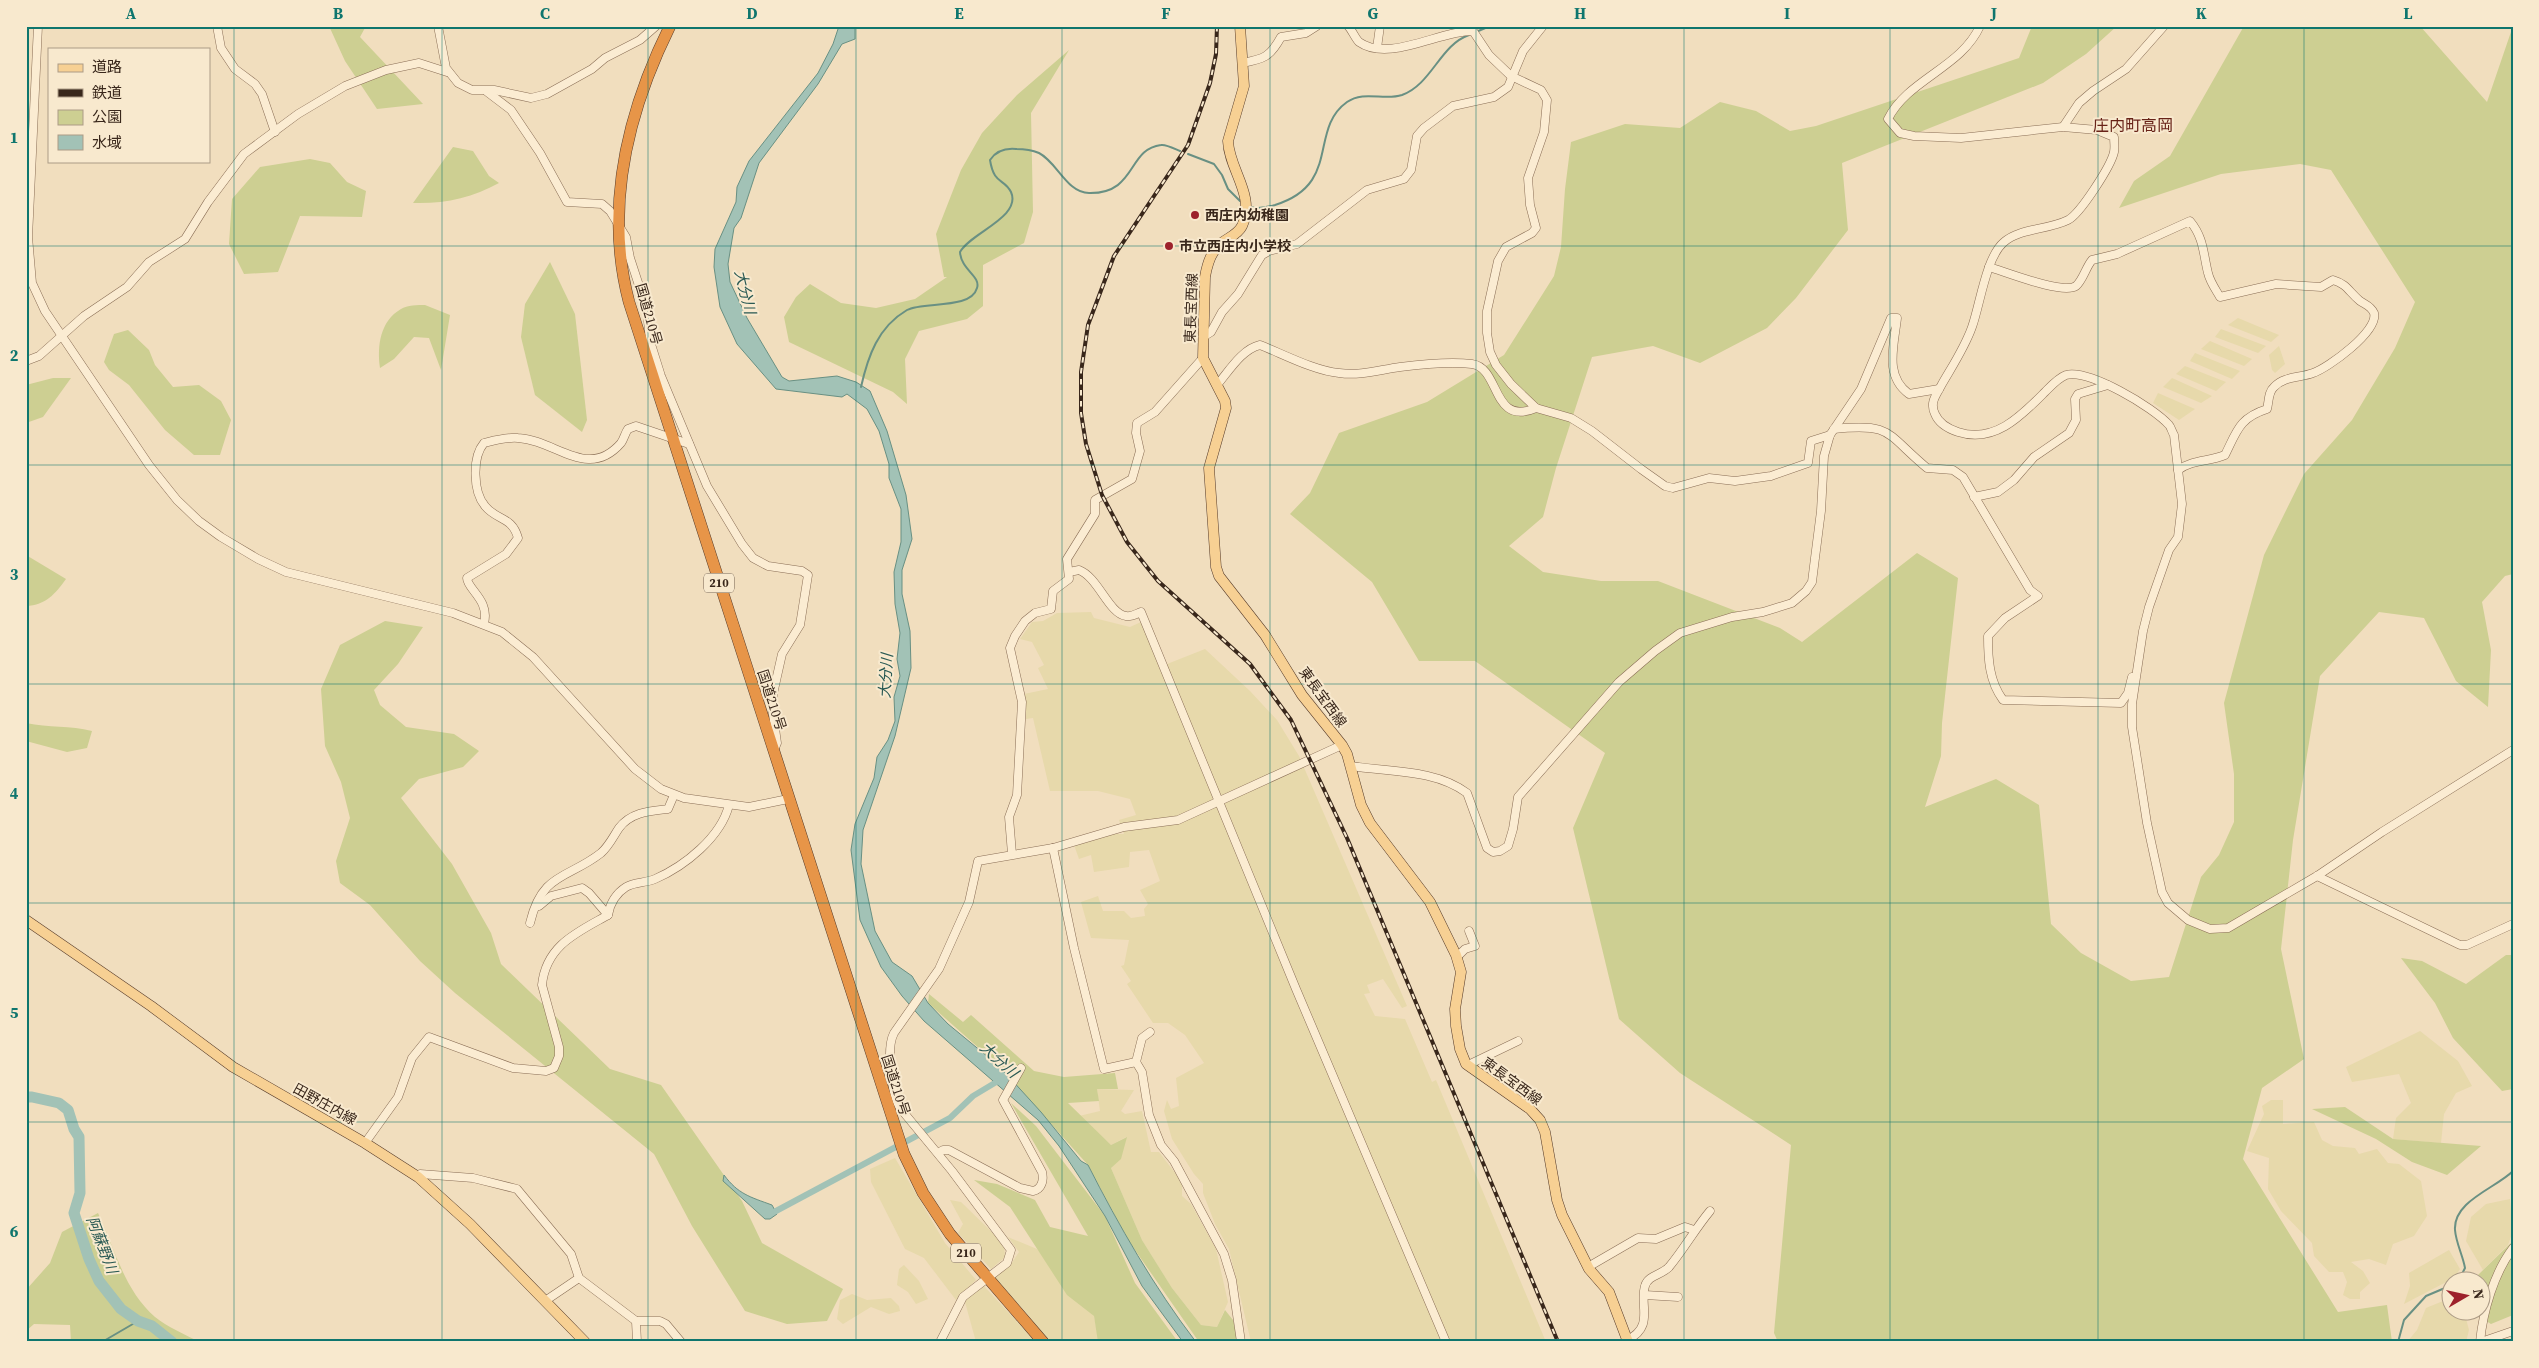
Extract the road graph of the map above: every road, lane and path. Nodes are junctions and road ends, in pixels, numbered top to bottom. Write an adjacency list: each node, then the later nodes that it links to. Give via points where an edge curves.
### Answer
1 (38, 26): 22 (street, via 28,257 36,294)
2 (217, 26): 19 (street, via 221,48 235,70 255,84 262,94)
3 (438, 26): 15 (street)
4 (656, 26): 17 (street, via 628,47 542,96 531,98)
5 (670, 26): 20 (highway, 国道210号 / 210, via 648,74 629,128 620,183)
6 (1240, 26): 14 (main road, 東長宝西線)
7 (1317, 26): 14 (street, via 1306,33 1282,37 1273,53)
8 (1348, 26): 13 (street, via 1359,41)
9 (1380, 26): 13 (street)
10 (1542, 26): 16 (street, via 1522,52)
11 (1980, 26): 18 (street, via 1974,40 1901,99 1888,120 1900,133 1933,138)
12 (2164, 26): 18 (street, via 2126,69 2079,103)
13 (1377, 48): 16 (street, via 1473,31 1489,55)
14 (1242, 63): 23 (main road, 東長宝西線, via 1242,96 1228,150 1244,186 1246,208 1242,226 1218,246 1207,264)
15 (447, 72): 17 (street, via 465,88); 19 (street, via 414,63 366,76 321,98)
16 (1511, 76): 23 (street, via 1508,87 1494,98 1453,106 1424,128 1417,136 1411,170 1404,179 1367,190 1296,244 1262,255 1211,332); 29 (street, via 1541,90 1547,100 1544,132 1528,178 1536,228 1506,247 1498,261 1487,311 1487,333 1496,365)
17 (486, 91): 20 (street, via 511,110 567,202 602,204)
18 (2063, 127): 21 (street, via 2097,130 2114,137 2112,158 2074,216 2008,239 1996,251)
19 (275, 132): 22 (street, via 240,158 185,239 149,262 128,287 91,310)
20 (618, 223): 31 (highway, 国道210号 / 210, via 626,290); 32 (street, via 626,237 647,310 652,347)
21 (1990, 267): 28 (street, via 1972,328); 33 (street, via 2045,285 2073,288 2092,260 2117,254 2190,221 2199,232 2208,273 2220,298 2276,284 2321,287 2334,280 2344,283 2351,293 2370,306 2374,314 2372,324 2334,364 2274,386 2268,409 2247,418 2238,426 2225,455 2210,461 2191,461)
22 (62, 336): 25 (street, via 39,356); 36 (street, via 161,480 199,521 220,537 286,572)
23 (1203, 336): 24 (main road, 東長宝西線)
24 (1203, 358): 26 (main road, 東長宝西線); 35 (street, via 1155,412 1137,423 1140,451 1132,479 1095,500 1095,514 1068,559)
25 (26, 361)
26 (1217, 385): 29 (street, via 1253,346 1260,345 1338,373 1366,374 1400,367 1474,364 1484,370 1502,402 1511,410 1526,412); 38 (main road, 東長宝西線, via 1226,408 1209,468 1216,566 1302,695)
27 (2108, 385): 28 (street, via 2075,374 2065,376 2005,428 1973,435 1947,428 1935,416 1932,402); 33 (street, via 2153,410 2169,425 2174,435); 34 (street, via 2078,394 2075,399 2076,420 2069,433 2034,457 2014,480 1998,492)
28 (1939, 389): 30 (street, via 1910,394 1900,388 1892,363 1897,318 1891,318 1861,389)
29 (1536, 408): 30 (street, via 1571,418 1673,488 1709,478 1735,481 1771,476 1803,466 1808,463 1811,441)
30 (1832, 432): 34 (street, via 1866,426 1881,429 1895,437 1927,468 1953,470 1963,477); 41 (street, via 1824,456 1812,582 1806,592 1792,603 1680,633 1655,651 1619,682 1518,797 1508,846 1493,852 1487,848 1467,793 1460,787 1419,774)
31 (671, 436): 32 (street); 36 (street, via 632,427 614,449 590,460 519,438 484,443 476,465 481,498 485,506 509,522 518,538 506,554 467,578 480,598); 40 (highway, 国道210号 / 210)
32 (689, 444): 40 (street, via 707,486 750,554 764,564 802,570 808,577 800,625 782,654 773,694 777,743)
33 (2178, 470): 37 (street, via 2182,504 2178,537 2169,550 2149,607)
34 (1974, 497): 37 (street, via 2030,590 2038,596 2005,618 1988,636 1993,684 2003,700 2121,703)
35 (1069, 572): 44 (street, via 1079,570 1090,577 1119,614 1130,616 1141,612); 47 (street, via 1069,579 1053,591 1052,609 1025,621 1010,648 1022,702 1016,795 1010,817)
36 (484, 623): 42 (street, via 526,650 635,769 652,784)
37 (2137, 672): 48 (street, via 2132,727 2153,853 2162,892 2168,903 2188,920 2210,928 2228,928)
38 (1342, 745): 41 (main road, 東長宝西線); 44 (street)
39 (2513, 750): 48 (street)
40 (773, 751): 43 (highway, 国道210号 / 210)
41 (1351, 766): 53 (main road, 東長宝西線, via 1361,805 1370,823 1430,902)
42 (674, 795): 45 (street); 49 (street, via 668,809 647,811 622,824 599,854 553,880 538,900 530,923 544,900 582,888)
43 (788, 799): 45 (street, via 756,807); 67 (highway, 国道210号 / 210, via 904,1154 942,1223)
44 (1218, 800): 46 (street, via 1178,820 1124,827); 80 (street)
45 (729, 805): 49 (street, via 725,822 696,852 656,879 626,887 612,901)
46 (1053, 848): 47 (street); 56 (street, via 1104,1069)
47 (1012, 854): 60 (street, via 984,859 976,864 968,906 940,968 902,1021 891,1043 896,1101)
48 (2318, 876): 51 (street, via 2460,945 2467,946)
49 (608, 916): 59 (street, via 580,929 564,941 543,975 542,985 559,1047 554,1068 546,1071 513,1068 429,1037 412,1058 398,1097)
50 (26, 920): 59 (main road, 田野庄内線, via 233,1067)
51 (2513, 924)
52 (1469, 932): 53 (street, via 1475,946 1465,949)
53 (1457, 957): 57 (main road, 東長宝西線, via 1461,972 1455,1009 1456,1026 1460,1050)
54 (1150, 1032): 56 (street, via 1142,1038)
55 (1518, 1041): 57 (street)
56 (1136, 1062): 79 (street, via 1142,1072 1149,1116 1160,1145 1174,1161 1224,1254 1232,1280)
57 (1468, 1065): 65 (main road, 東長宝西線, via 1530,1108 1540,1120 1557,1200)
58 (1022, 1068): 60 (street, via 1003,1100 1042,1172 1042,1183 1036,1190 1020,1188 949,1150)
59 (365, 1143): 61 (main road, 田野庄内線)
60 (938, 1153): 67 (street, via 1010,1247 1009,1261)
61 (418, 1177): 66 (street, via 420,1174 432,1174 473,1178 518,1189 571,1254); 70 (main road, 田野庄内線, via 445,1199)
62 (1710, 1211): 63 (street)
63 (1694, 1230): 65 (street, via 1686,1227 1656,1239 1638,1238); 68 (street, via 1668,1269 1648,1280 1644,1286)
64 (2513, 1248): 81 (street, via 2504,1258 2492,1290)
65 (1588, 1267): 73 (main road, 東長宝西線, via 1608,1292)
66 (579, 1278): 70 (street); 71 (street)
67 (988, 1278): 77 (street, via 959,1302); 78 (highway, 国道210号 / 210)
68 (1645, 1295): 69 (street); 73 (street, via 1644,1322)
69 (1678, 1296)
70 (545, 1301): 74 (main road, 田野庄内線)
71 (636, 1321): 75 (street); 76 (street, via 660,1321)
72 (2513, 1331): 81 (street)
73 (1628, 1341)
74 (585, 1342)
75 (637, 1342)
76 (681, 1342)
77 (940, 1342)
78 (1043, 1342)
79 (1241, 1342)
80 (1446, 1342)
81 (2480, 1342)

